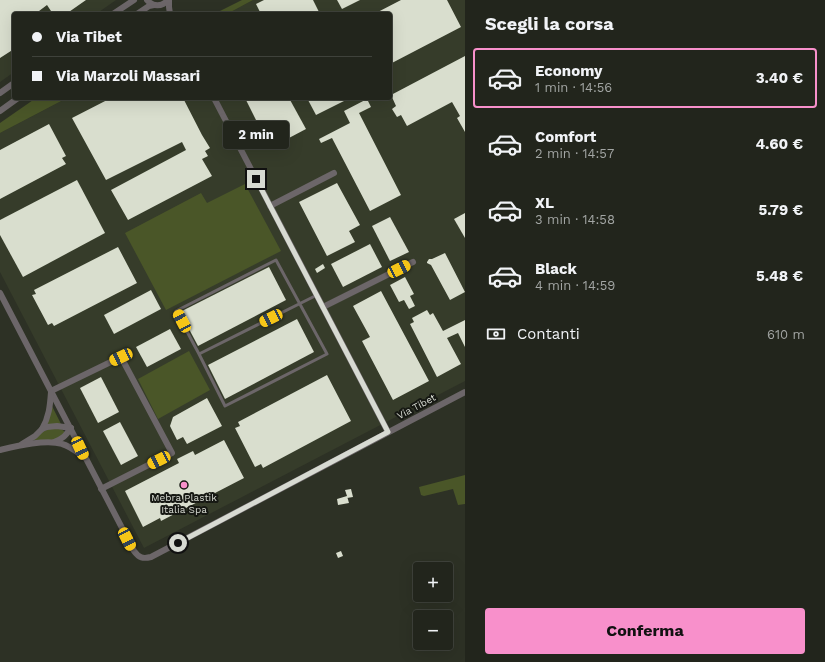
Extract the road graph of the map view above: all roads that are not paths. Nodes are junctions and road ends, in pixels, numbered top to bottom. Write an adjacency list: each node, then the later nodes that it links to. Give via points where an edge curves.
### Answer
1 (134, 0): 5 (street)
2 (147, 0): 4 (street, via 150,4)
3 (169, 0): 4 (street, via 163,5); 8 (street)
4 (157, 5): 6 (street, via 149,6); 7 (street)
5 (116, 12)
6 (140, 12)
7 (168, 12)
8 (170, 12)
9 (12, 84): 10 (street)
10 (0, 93)
11 (15, 100): 13 (street)
12 (215, 100): 15 (street)
13 (0, 111)
14 (334, 173): 15 (street)
15 (270, 206): 18 (street)
16 (413, 262): 20 (street)
17 (0, 293): 22 (street)
18 (317, 295): 19 (lane); 20 (street)
19 (299, 304): 21 (lane); 21 (lane, via 276,260 176,311); 21 (lane, via 327,354 225,406)
20 (323, 307): 26 (street)
21 (199, 354)
22 (51, 391): 24 (street); 25 (street, via 49,413); 31 (street, via 121,357 172,453)
23 (465, 392): 26 (street, Via Tibet)
24 (71, 428): 25 (street, via 57,426); 27 (street, via 64,438); 30 (street)
25 (42, 429): 28 (street)
26 (388, 432): 31 (street, Via Tibet, via 151,557 143,558 134,552)
27 (54, 442): 28 (street); 30 (street, via 71,448)
28 (19, 446): 29 (street)
29 (0, 450)
30 (85, 458): 31 (street)
31 (101, 489)

